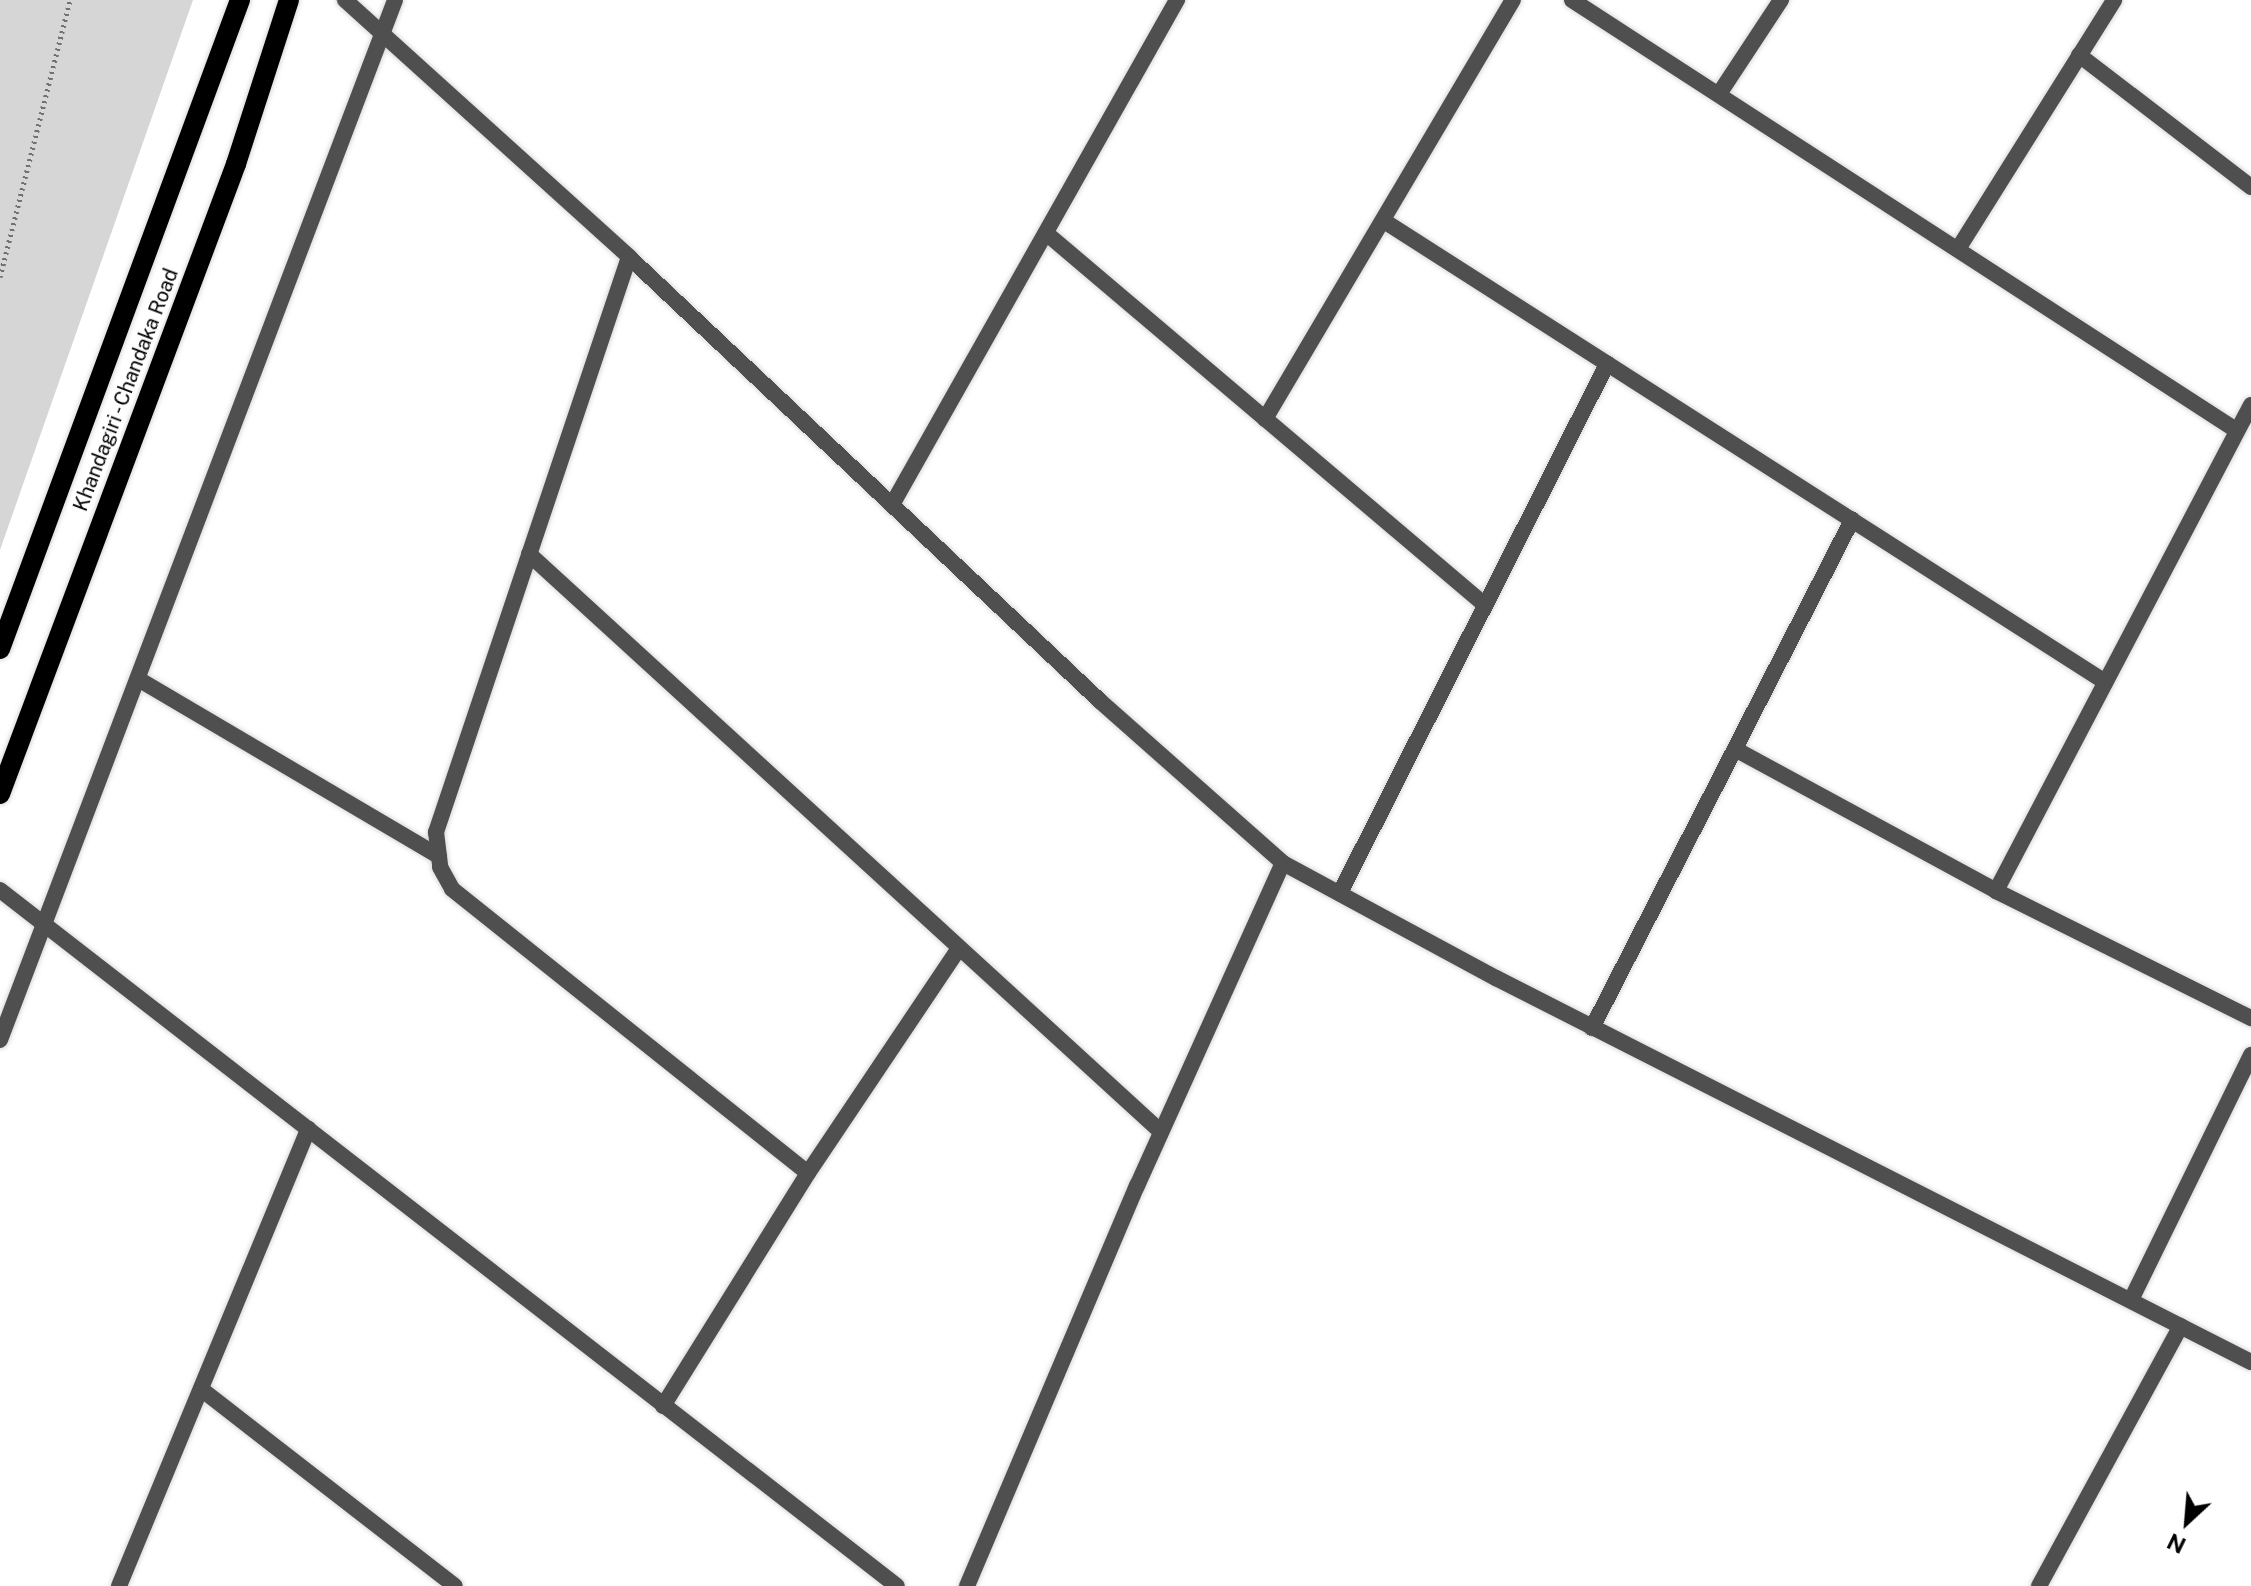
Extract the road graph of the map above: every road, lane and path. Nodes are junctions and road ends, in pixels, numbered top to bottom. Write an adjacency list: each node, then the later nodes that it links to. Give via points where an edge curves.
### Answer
1 (70, 0): 19 (path)
2 (240, 0): 28 (main road, Khandagiri - Chandaka Road)
3 (289, 0): 32 (main road, Khandagiri - Chandaka Road, via 236,164)
4 (345, 0): 11 (street)
5 (395, 0): 11 (street)
6 (1177, 0): 16 (street)
7 (1513, 0): 15 (street)
8 (1572, 0): 13 (street)
9 (1781, 0): 13 (street)
10 (2114, 0): 12 (street)
11 (381, 33): 18 (street); 29 (street)
12 (2079, 55): 14 (street); 17 (street)
13 (1719, 94): 17 (street)
14 (2251, 187)
15 (1384, 221): 20 (street); 22 (street)
16 (1046, 233): 22 (street); 24 (street)
17 (1958, 249): 23 (street)
18 (629, 257): 24 (street); 26 (street)
19 (0, 277)
20 (1607, 364): 25 (street); 27 (street)
21 (2251, 405): 23 (street)
22 (1265, 419): 27 (street)
23 (2236, 430): 30 (street)
24 (893, 503): 34 (street, via 1100,701)
25 (1852, 520): 30 (street); 31 (street)
26 (529, 554): 33 (street, via 436,832); 39 (street)
27 (1485, 605): 37 (street)
28 (0, 649)
29 (138, 679): 33 (street); 38 (street)
30 (2105, 682): 36 (street)
31 (1735, 749): 36 (street); 41 (street)
32 (0, 794)
33 (439, 856): 46 (street, via 452,889)
34 (1283, 863): 37 (street); 45 (street)
35 (0, 890): 38 (street)
36 (1996, 891): 40 (street)
37 (1340, 893): 41 (street)
38 (45, 925): 42 (street); 44 (street)
39 (959, 948): 45 (street); 46 (street)
40 (2251, 1018)
41 (1592, 1028): 47 (street)
42 (0, 1040)
43 (2251, 1055): 47 (street)
44 (308, 1129): 50 (street); 51 (street)
45 (1161, 1132): 55 (street)
46 (808, 1173): 51 (street)
47 (2131, 1300): 48 (street)
48 (2181, 1326): 49 (street); 56 (street)
49 (2251, 1362)
50 (201, 1389): 52 (street); 53 (street)
51 (663, 1406): 54 (street)
52 (119, 1586)
53 (455, 1586)
54 (897, 1586)
55 (967, 1586)
56 (2039, 1586)

